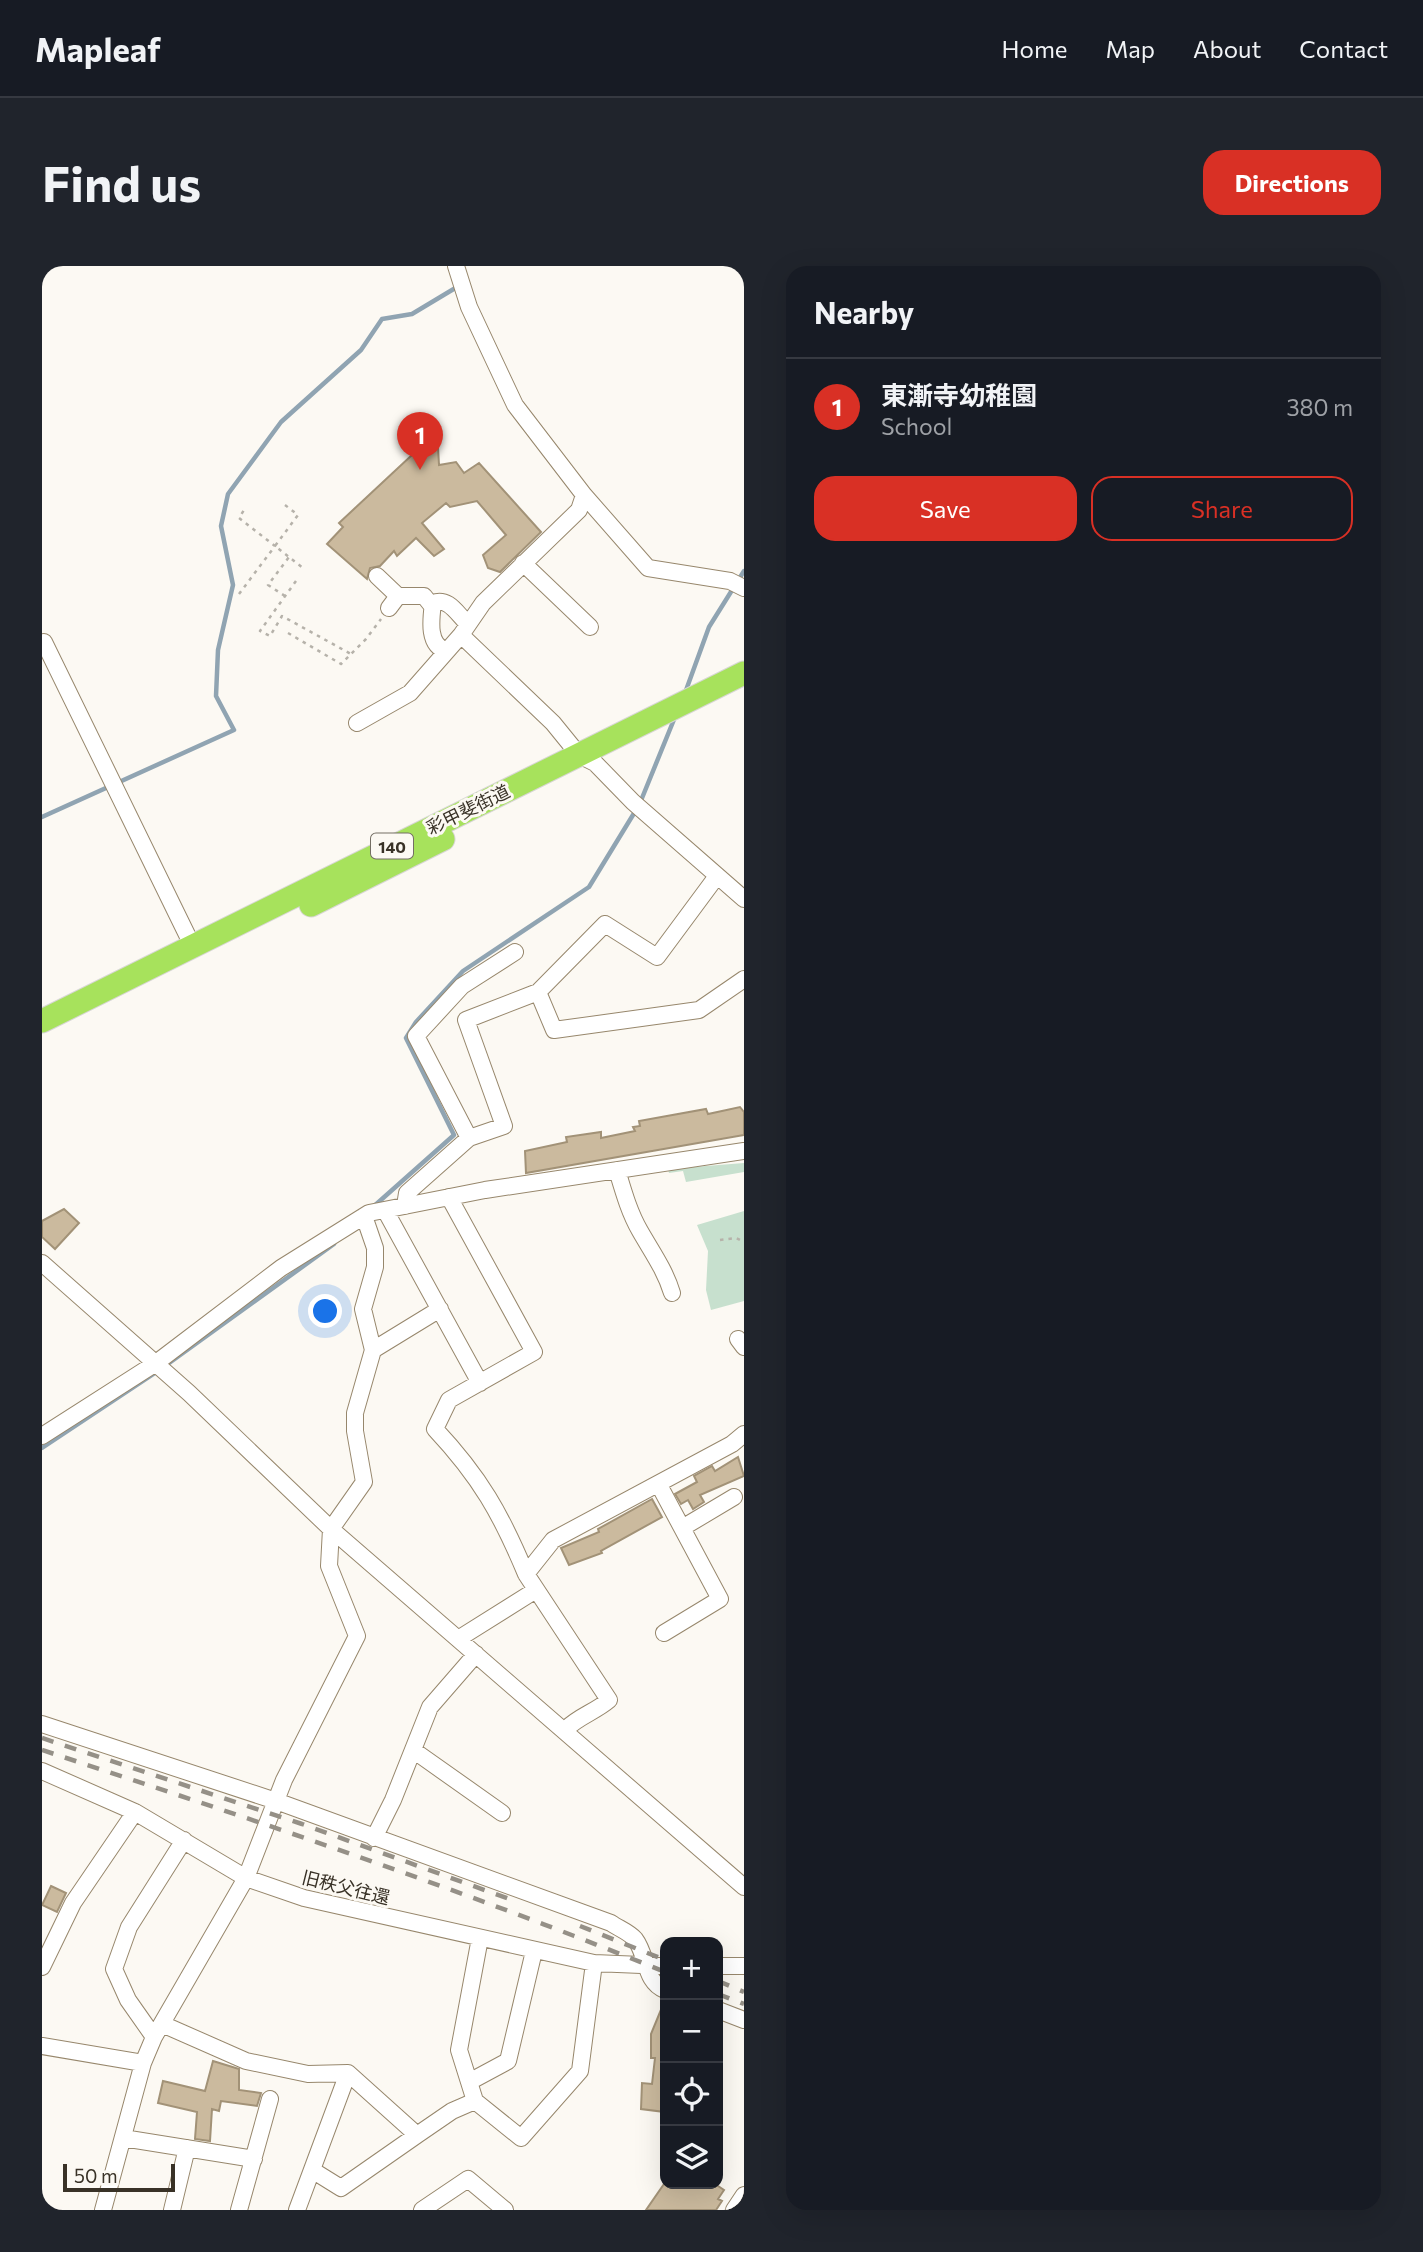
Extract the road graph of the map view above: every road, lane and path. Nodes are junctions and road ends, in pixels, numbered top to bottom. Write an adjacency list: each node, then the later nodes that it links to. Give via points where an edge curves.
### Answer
1 (457, 270): 2 (street, via 515,405)
2 (584, 495): 7 (street, via 579,510); 11 (street, via 648,568 730,581)
3 (285, 505): 5 (path, via 298,515)
4 (244, 510): 5 (path, via 239,518)
5 (275, 546): 6 (path); 12 (path)
6 (289, 556): 8 (path); 13 (path, via 268,585)
7 (523, 563): 16 (street); 17 (street, via 483,603)
8 (303, 568)
9 (377, 576): 14 (street)
10 (296, 581): 13 (path)
11 (744, 588)
12 (239, 594)
13 (285, 596): 21 (path, via 260,631 270,636 282,616)
14 (394, 602): 15 (street, via 419,594); 21 (path)
15 (432, 606): 17 (street, via 444,602); 20 (street, via 433,640)
16 (590, 627)
17 (465, 630): 20 (street); 25 (street)
18 (288, 633): 21 (path, via 341,664)
19 (44, 642): 28 (street)
20 (447, 651): 24 (street, via 410,692)
21 (351, 654)
22 (744, 673): 25 (highway, 彩甲斐街道 / 140)
23 (744, 690): 25 (highway, 彩甲斐街道 / 140)
24 (357, 723)
25 (587, 759): 26 (street); 28 (highway, 彩甲斐街道 / 140); 33 (highway, 彩甲斐街道 / 140)
26 (717, 876): 27 (street); 31 (street, via 657,957 606,924)
27 (744, 898)
28 (193, 947): 32 (highway, 彩甲斐街道 / 140)
29 (515, 952): 34 (street, via 462,986 416,1036)
30 (744, 979): 31 (street, via 699,1010 554,1030)
31 (538, 992): 34 (street, via 466,1020 504,1126)
32 (42, 1021)
33 (42, 1038)
34 (469, 1138): 38 (street, via 407,1193)
35 (744, 1151): 36 (street)
36 (617, 1170): 37 (street); 43 (street, via 630,1210 666,1272)
37 (449, 1197): 38 (street); 47 (street, via 534,1352)
38 (405, 1206): 39 (street)
39 (373, 1213): 44 (street); 45 (street, via 375,1267 363,1309); 46 (street, via 281,1268)
40 (720, 1240): 41 (path)
41 (743, 1240)
42 (42, 1263): 46 (street)
43 (672, 1293)
44 (440, 1309): 45 (street); 47 (street)
45 (373, 1350): 53 (street, via 355,1413 364,1482)
46 (156, 1363): 49 (street); 53 (street)
47 (480, 1382): 54 (street, via 449,1400 435,1429 470,1466 502,1516)
48 (744, 1434): 50 (street)
49 (42, 1436)
50 (659, 1485): 52 (street); 54 (street, via 554,1540)
51 (734, 1497): 52 (street)
52 (682, 1528): 56 (street, via 720,1599)
53 (331, 1529): 57 (street); 63 (street, via 329,1566 357,1636)
54 (526, 1574): 55 (street)
55 (536, 1590): 57 (street); 60 (street, via 609,1700)
56 (664, 1633)
57 (458, 1639): 58 (street)
58 (476, 1654): 60 (street); 61 (street, via 430,1707)
59 (42, 1724): 63 (street)
60 (566, 1729): 69 (street)
61 (413, 1750): 65 (street); 66 (street)
62 (42, 1771): 64 (street, 旧秩父往還)
63 (276, 1801): 66 (street); 68 (street)
64 (135, 1812): 67 (street, 旧秩父往還); 77 (street, via 73,1903)
65 (502, 1813)
66 (374, 1838): 73 (street, via 611,1923 634,1938)
67 (184, 1840): 68 (street, 旧秩父往還); 81 (street, via 129,1927 114,1969 128,2000)
68 (246, 1878): 70 (street, 旧秩父往還, via 304,1898); 81 (street)
69 (744, 1886)
70 (480, 1938): 71 (street, 旧秩父往還); 85 (street, via 459,2050)
71 (534, 1951): 72 (street, 旧秩父往還); 85 (street, via 508,2061)
72 (593, 1963): 73 (street, 旧秩父往還); 87 (street, via 580,2071 521,2138)
73 (648, 1966): 74 (street, 旧秩父往還); 78 (street, via 650,1979)
74 (660, 1966)
75 (723, 1966): 76 (street)
76 (744, 1966)
77 (42, 1967)
78 (660, 1988)
79 (723, 2012): 80 (street)
80 (744, 2020)
81 (158, 2031): 83 (street); 84 (street, via 246,2061 308,2074)
82 (42, 2046): 83 (street)
83 (143, 2063): 89 (street)
84 (348, 2073): 88 (street); 92 (street)
85 (469, 2082): 87 (street)
86 (271, 2099): 91 (street)
87 (475, 2101): 88 (street)
88 (417, 2135): 92 (street, via 341,2188)
89 (122, 2138): 90 (street); 94 (street)
90 (187, 2148): 91 (street); 95 (street)
91 (254, 2159): 96 (street)
92 (312, 2170): 97 (street)
93 (744, 2195): 100 (street)
94 (103, 2210)
95 (172, 2210)
96 (239, 2210)
97 (297, 2210)
98 (422, 2210): 99 (street, via 468,2179)
99 (505, 2210)
100 (734, 2210)

